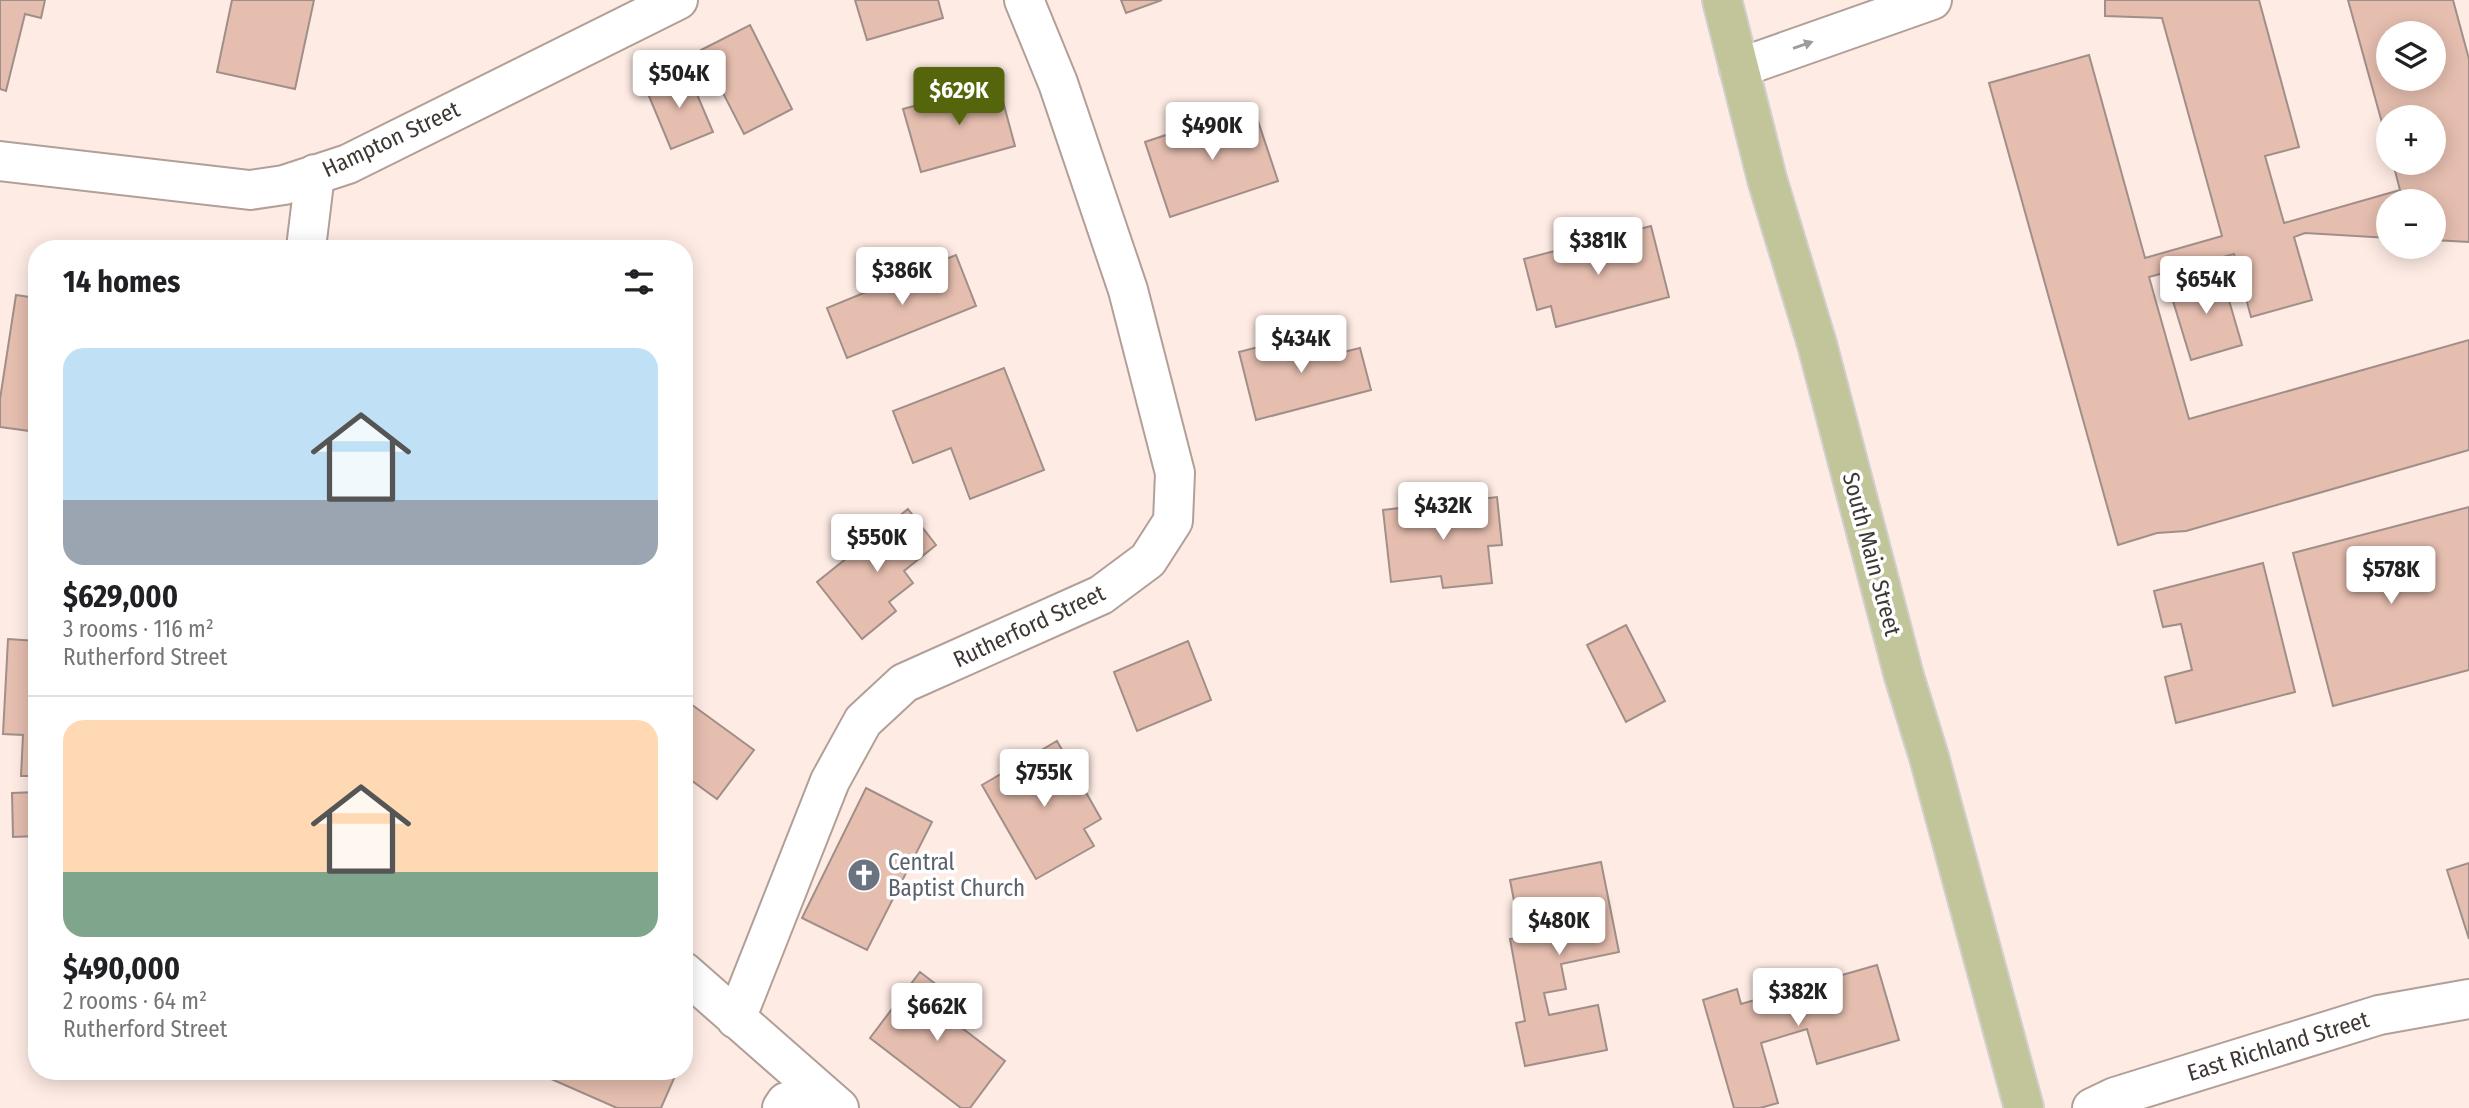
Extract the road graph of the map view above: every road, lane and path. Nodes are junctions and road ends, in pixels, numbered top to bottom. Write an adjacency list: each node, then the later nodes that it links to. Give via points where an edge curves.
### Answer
1 (678, 0): 7 (street, Hampton Street, via 348,164)
2 (1024, 0): 11 (street, Rutherford Street, via 1058,83 1128,290 1175,473 1173,521 1148,560 1101,595 904,683 863,721 830,781)
3 (1722, 0): 5 (main road, South Main Street)
4 (1932, 0): 5 (street, one-way to 4)
5 (1739, 68): 14 (main road, South Main Street)
6 (0, 161): 7 (street, Hampton Street, via 250,190)
7 (315, 174): 8 (street)
8 (307, 240)
9 (693, 980): 11 (street)
10 (2469, 999): 15 (street, East Richland Street, via 2379,1015)
11 (736, 1019): 12 (street)
12 (828, 1100): 13 (street, via 786,1102)
13 (782, 1108)
14 (2024, 1108)
15 (2092, 1108)

